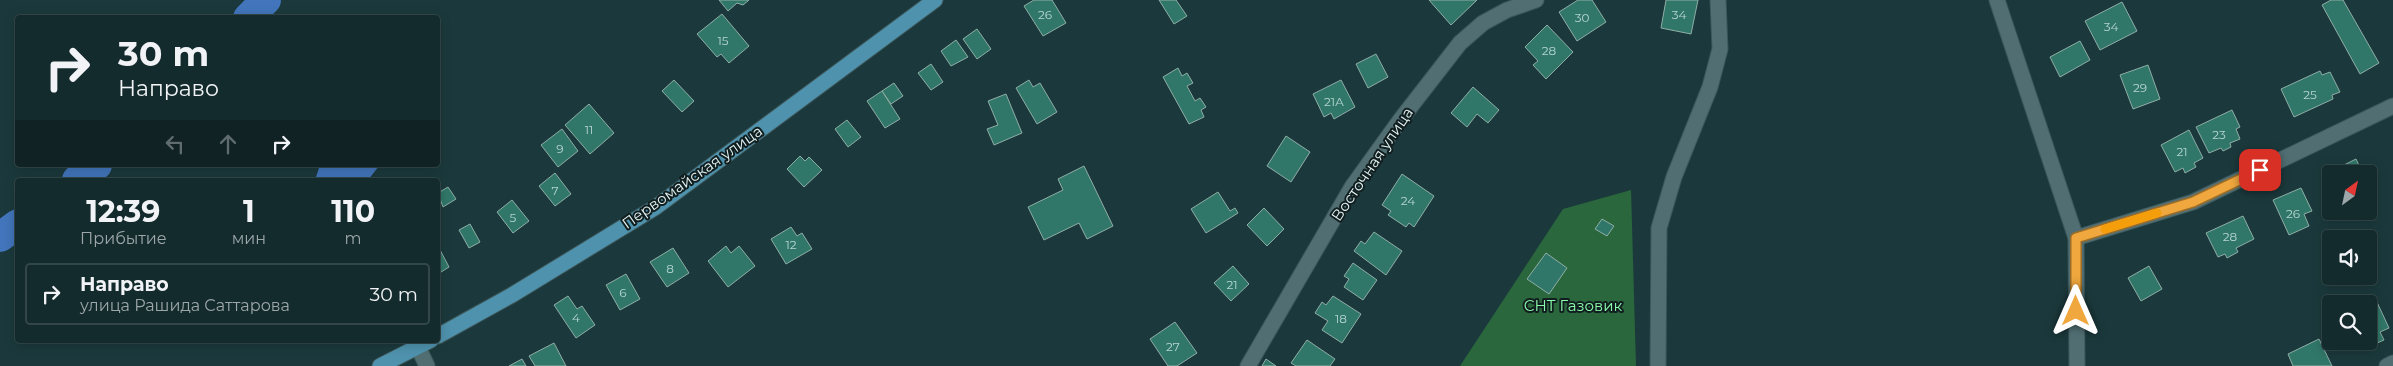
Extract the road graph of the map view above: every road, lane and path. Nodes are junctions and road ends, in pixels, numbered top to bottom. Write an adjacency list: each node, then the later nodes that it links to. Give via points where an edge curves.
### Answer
1 (935, 0): 7 (main road, Первомайская улица, via 656,207 512,296)
2 (1536, 0): 12 (street, Восточная улица, via 1506,10 1483,24 1454,51 1352,187)
3 (1718, 0): 13 (street, via 1720,49 1713,78 1674,177 1659,228)
4 (1997, 0): 6 (street)
5 (2393, 106): 6 (street, via 2193,202)
6 (2076, 238): 14 (street)
7 (440, 335)
8 (424, 344): 10 (main road); 11 (street)
9 (2393, 363): 15 (street)
10 (380, 366)
11 (428, 366)
12 (1248, 366)
13 (1658, 366)
14 (2077, 366)
15 (2387, 366)

